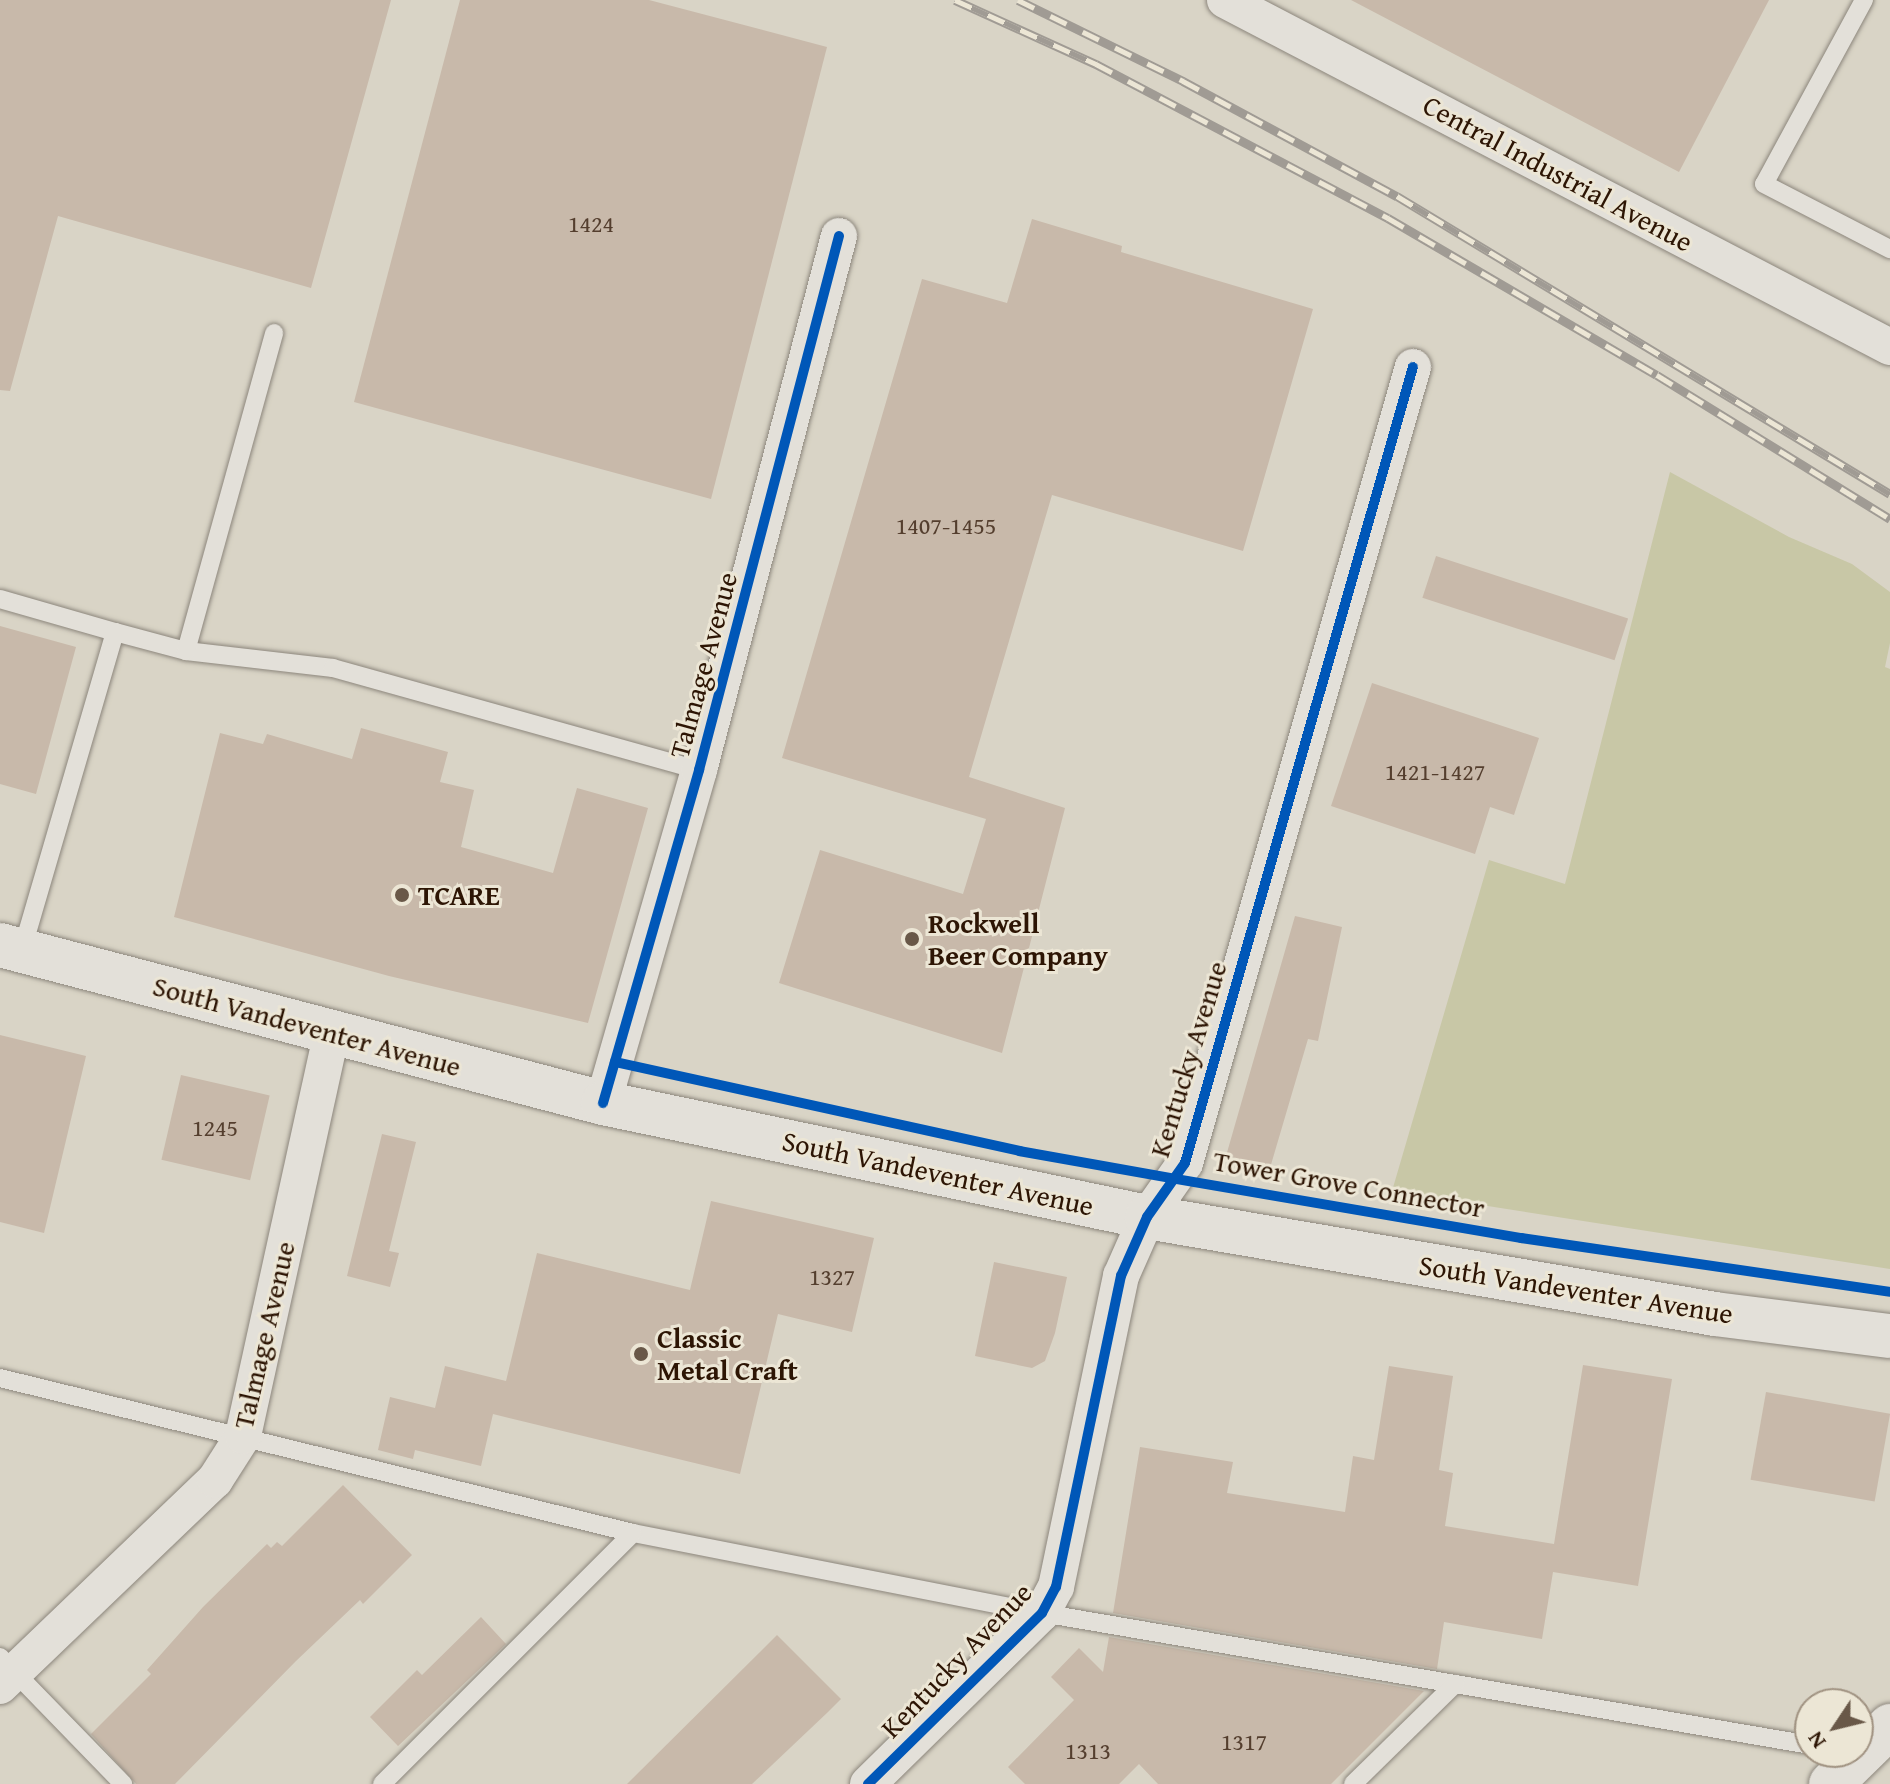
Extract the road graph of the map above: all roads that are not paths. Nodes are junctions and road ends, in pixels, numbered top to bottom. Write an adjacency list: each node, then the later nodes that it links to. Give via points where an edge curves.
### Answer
1 (1225, 0): 6 (street, Central Industrial Avenue)
2 (1864, 0): 4 (lane, via 1764,184)
3 (839, 236): 11 (street, Talmage Avenue)
4 (1890, 249)
5 (274, 333): 10 (lane)
6 (1890, 347)
7 (1413, 367): 15 (street, Kentucky Avenue, via 1185,1163)
8 (0, 599): 9 (lane)
9 (115, 632): 10 (lane); 12 (lane)
10 (186, 651): 11 (lane, via 333,668)
11 (699, 770): 14 (street, Talmage Avenue)
12 (11, 948): 13 (main road, South Vandeventer Avenue)
13 (332, 1032): 14 (main road, South Vandeventer Avenue); 18 (street, Talmage Avenue)
14 (603, 1103): 15 (main road, South Vandeventer Avenue)
15 (1147, 1217): 16 (main road, South Vandeventer Avenue, via 1715,1314); 20 (street, Kentucky Avenue, via 1121,1276 1056,1587)
16 (1890, 1336)
17 (0, 1378): 18 (lane)
18 (243, 1436): 19 (lane); 21 (street, Talmage Avenue, via 215,1480)
19 (633, 1533): 20 (lane); 25 (lane)
20 (1042, 1613): 22 (lane); 26 (street, Kentucky Avenue)
21 (5, 1672): 24 (lane)
22 (1455, 1684): 23 (lane); 27 (lane)
23 (1794, 1742)
24 (123, 1784)
25 (382, 1784)
26 (868, 1784)
27 (1353, 1784)

